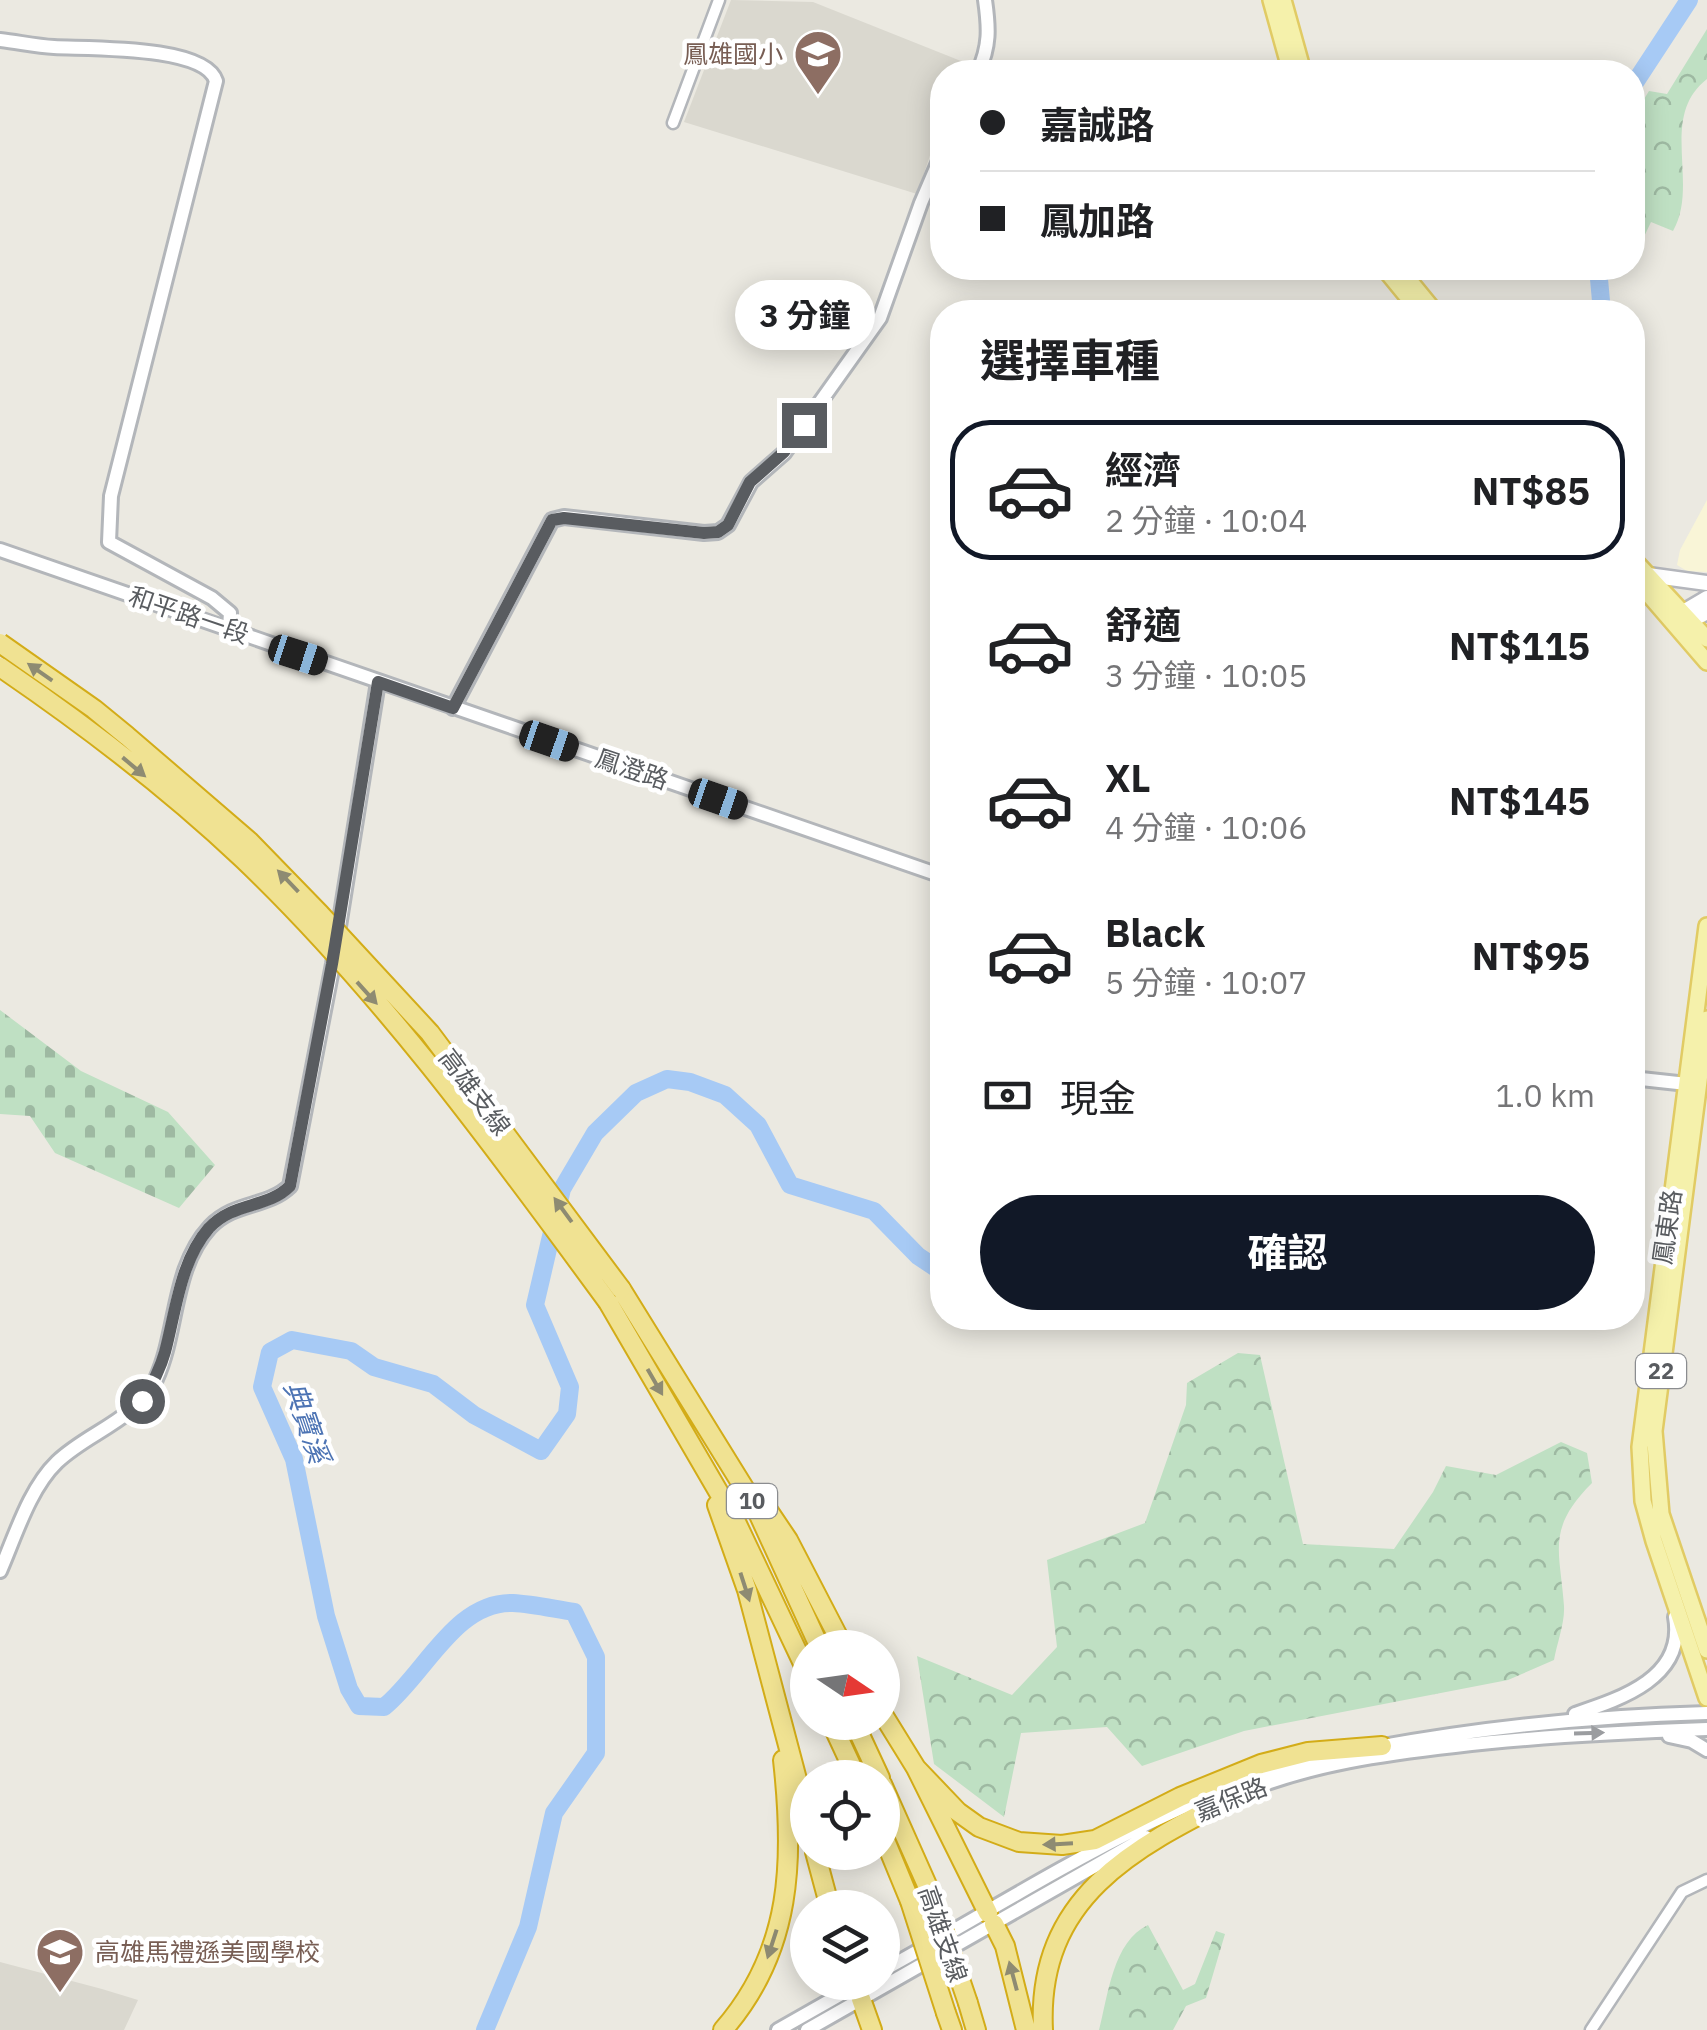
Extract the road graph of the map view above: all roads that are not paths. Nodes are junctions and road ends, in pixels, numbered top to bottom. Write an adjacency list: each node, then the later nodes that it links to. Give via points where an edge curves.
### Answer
1 (719, 0): 9 (street)
2 (985, 0): 6 (street, via 990,36)
3 (1270, 0): 7 (main road)
4 (1283, 0): 8 (main road)
5 (0, 40): 22 (street, via 142,51 214,74 111,496 109,542 212,598 230,613)
6 (982, 60)
7 (1288, 60)
8 (1300, 60)
9 (673, 123)
10 (930, 186): 28 (street, via 880,318 784,452 750,482 728,525 704,533 552,520)
11 (1394, 280): 13 (main road)
12 (1410, 280): 14 (main road)
13 (1410, 300)
14 (1425, 300)
15 (0, 550): 22 (street, 和平路一段)
16 (1645, 576): 18 (main road)
17 (1645, 580): 21 (main road)
18 (1707, 583)
19 (1707, 598): 21 (main road)
20 (1707, 612): 21 (main road)
21 (1681, 619): 23 (main road); 25 (main road)
22 (229, 628): 27 (street, 和平路一段)
23 (1707, 638)
24 (0, 643): 34 (highway, 高雄支線 / 10, one-way to 24, bridge, via 430,1033 296,890 126,736)
25 (1707, 662)
26 (0, 667): 34 (highway, 高雄支線 / 10, one-way to 34, bridge, via 85,726 242,859 421,1052)
27 (378, 682): 28 (street, 鳳澄路); 38 (street, via 290,1186 232,1210 206,1231 178,1292 156,1378 142,1401 56,1462)
28 (453, 708): 29 (street, 鳳澄路)
29 (930, 872)
30 (1707, 926): 33 (main road, 鳳東路 / 22)
31 (1707, 1019): 33 (main road, 鳳東路 / 22)
32 (1645, 1080): 33 (street)
33 (1692, 1085): 35 (main road, 鳳東路 / 22)
34 (614, 1296): 36 (highway, 高雄支線 / 10); 37 (highway, 高雄支線 / 10, one-way to 37)
35 (1657, 1351): 39 (main road, 鳳東路 / 22, via 1640,1447 1643,1501); 43 (main road, 鳳東路 / 22, via 1661,1514)
36 (668, 1364): 40 (highway, 高雄支線 / 10, via 754,1504); 41 (highway, via 780,1527)
37 (701, 1462): 42 (highway, 高雄支線 / 10); 45 (highway, one-way to 45, via 747,1590)
38 (0, 1571)
39 (1668, 1585): 44 (main road, 鳳東路 / 22); 47 (street, via 1677,1623 1660,1671 1634,1692)
40 (812, 1630)
41 (834, 1630)
42 (790, 1636)
43 (1707, 1650)
44 (1707, 1698)
45 (778, 1710): 53 (highway); 66 (highway, one-way to 66, via 790,1870 766,1962)
46 (1707, 1713): 47 (street, 嘉保路)
47 (1554, 1721): 51 (street, 嘉保路)
48 (1707, 1729): 49 (street, 嘉保路)
49 (1632, 1731): 52 (street, via 1678,1737); 55 (street, 嘉保路, one-way to 49, via 1381,1755)
50 (899, 1740): 54 (highway)
51 (1382, 1746): 54 (highway, one-way to 54, via 1260,1764 1096,1840 1062,1844 1019,1842 980,1827); 59 (street, 嘉保路, via 1227,1786 1123,1837)
52 (1707, 1750)
53 (792, 1760)
54 (916, 1768): 59 (highway)
55 (1252, 1788): 59 (street, 嘉保路); 72 (highway, via 1133,1856 1080,1900 1050,1957)
56 (900, 1825): 70 (highway, 高雄支線, bridge)
57 (897, 1870): 65 (highway, 高雄支線, bridge)
58 (1707, 1880): 73 (street, via 1682,1892)
59 (991, 1918): 60 (street, 嘉保路); 61 (street, 嘉保路); 71 (highway, one-way to 59, via 1005,1946)
60 (900, 1962)
61 (900, 1966)
62 (835, 2000): 67 (street, 嘉保路)
63 (843, 2000): 68 (street, 嘉保路)
64 (862, 2000): 69 (highway)
65 (949, 2022)
66 (723, 2030)
67 (778, 2030)
68 (807, 2030)
69 (872, 2030)
70 (976, 2030)
71 (1026, 2030)
72 (1043, 2030)
73 (1592, 2030)

